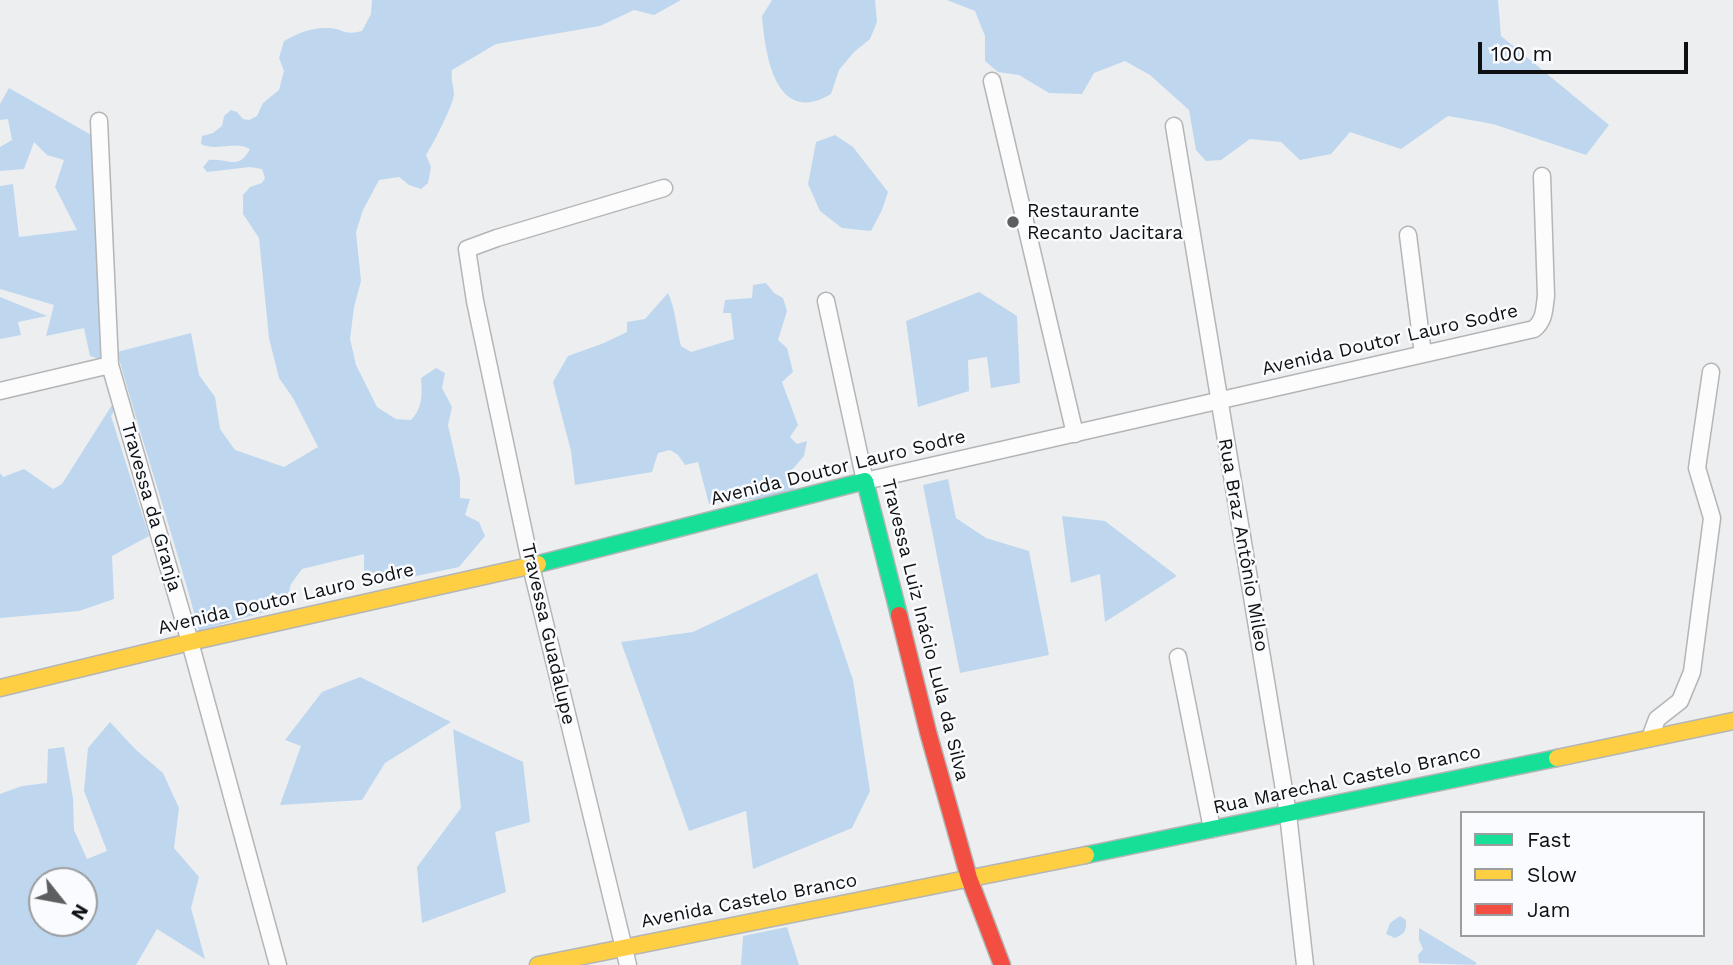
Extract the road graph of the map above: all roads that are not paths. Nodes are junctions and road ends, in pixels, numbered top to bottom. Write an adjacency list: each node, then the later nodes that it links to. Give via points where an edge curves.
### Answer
1 (992, 80): 13 (street)
2 (99, 121): 9 (street, Travessa da Granja)
3 (1174, 126): 12 (street, Rua Braz Antônio Mileo)
4 (1542, 176): 8 (street, Avenida Doutor Lauro Sodre, via 1546,296 1541,323 1534,329)
5 (664, 188): 15 (street, Travessa Guadalupe, via 467,249)
6 (1408, 235): 8 (street)
7 (826, 301): 14 (street, Travessa Luiz Inácio Lula da Silva)
8 (1423, 354): 12 (street, Avenida Doutor Lauro Sodre)
9 (110, 365): 11 (street); 16 (street, Travessa da Granja)
10 (1711, 372): 20 (street, via 1697,468 1712,518 1692,672 1680,701 1657,719)
11 (0, 391)
12 (1218, 402): 13 (street, Avenida Doutor Lauro Sodre); 21 (street, Rua Braz Antônio Mileo)
13 (1075, 434): 14 (street, Avenida Doutor Lauro Sodre)
14 (864, 481): 15 (street, Avenida Doutor Lauro Sodre); 23 (street, Travessa Luiz Inácio Lula da Silva)
15 (531, 566): 16 (street, Avenida Doutor Lauro Sodre); 24 (street, Travessa Guadalupe)
16 (190, 642): 18 (street, Avenida Doutor Lauro Sodre); 25 (street, Travessa da Granja)
17 (1178, 657): 22 (street)
18 (0, 688)
19 (1733, 721): 20 (street, Rua Marechal Castelo Branco)
20 (1650, 738): 21 (street, Rua Marechal Castelo Branco)
21 (1288, 814): 22 (street, Rua Marechal Castelo Branco); 29 (street, Rua Braz Antônio Mileo)
22 (1212, 830): 23 (street, Rua Marechal Castelo Branco)
23 (969, 878): 24 (street, Avenida Castelo Branco); 28 (street, Travessa Luiz Inácio Lula da Silva)
24 (623, 947): 26 (street, Avenida Castelo Branco); 27 (street, Travessa Guadalupe)
25 (278, 965)
26 (538, 965)
27 (628, 965)
28 (1002, 965)
29 (1305, 965)

